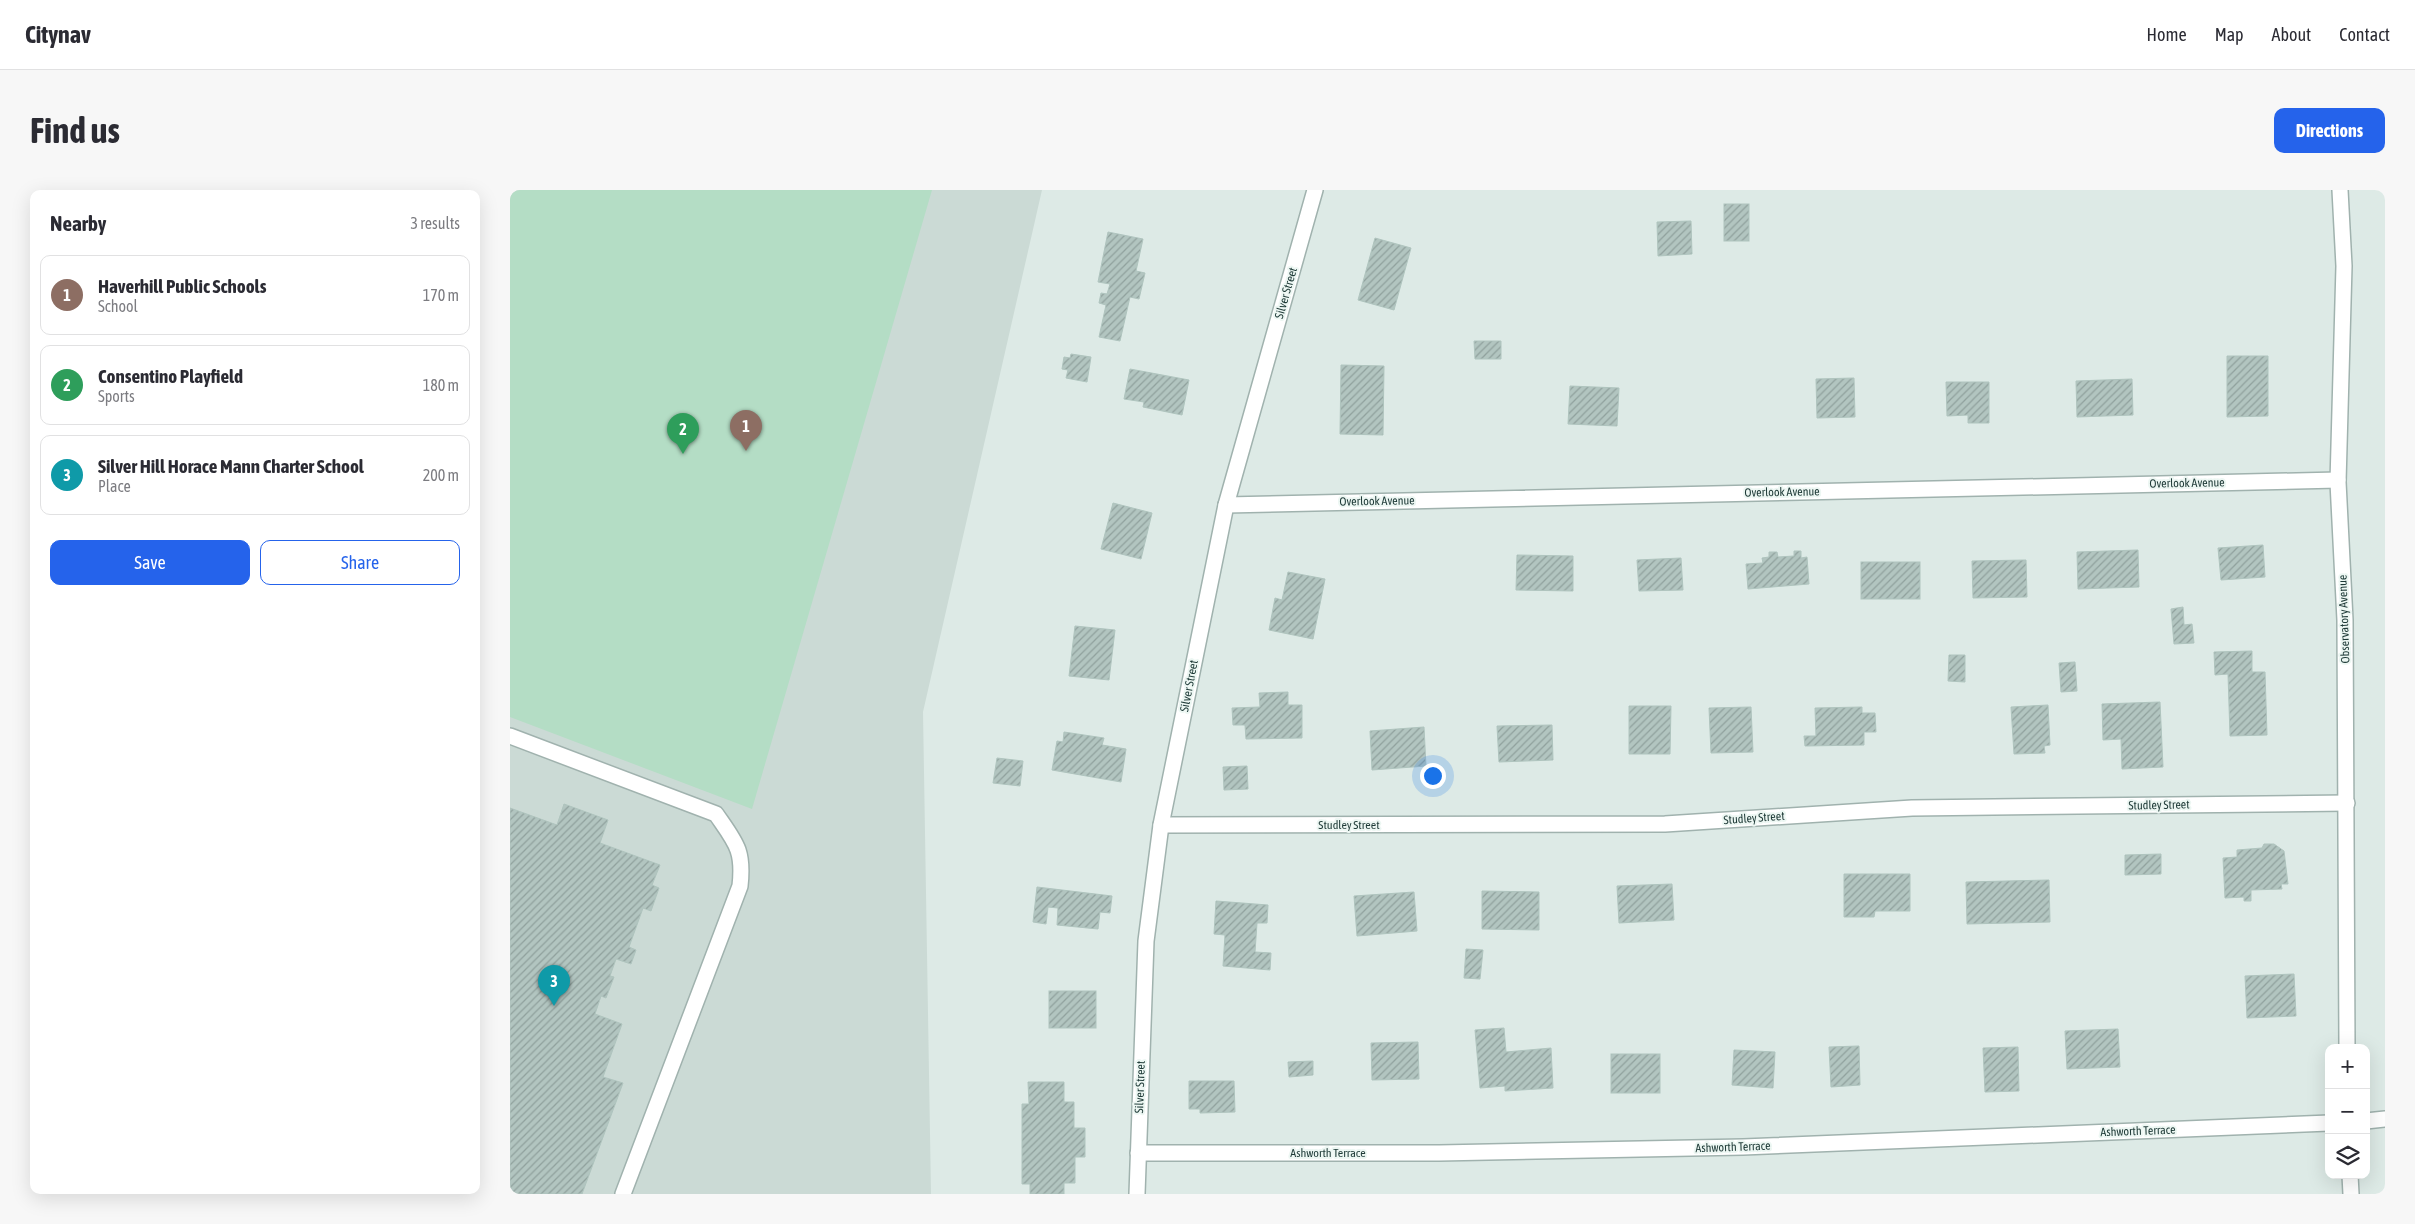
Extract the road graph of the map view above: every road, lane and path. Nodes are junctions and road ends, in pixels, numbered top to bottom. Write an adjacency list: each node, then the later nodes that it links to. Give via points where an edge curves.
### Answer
1 (1315, 190): 4 (street, Silver Street)
2 (2340, 190): 3 (street, Observatory Avenue, via 2344,266)
3 (2338, 480): 4 (street, Overlook Avenue); 6 (street, Observatory Avenue, via 2345,620)
4 (1226, 505): 7 (street, Silver Street)
5 (510, 736): 14 (street, via 716,814 735,842 742,863 740,886)
6 (2347, 803): 7 (street, Studley Street, via 1912,808 1665,824); 8 (street, Observatory Avenue)
7 (1161, 825): 12 (street, Silver Street, via 1146,941)
8 (2347, 1044)
9 (2385, 1119): 10 (street)
10 (2370, 1121)
11 (2325, 1123): 12 (street, Ashworth Terrace, via 1743,1147 1440,1153)
12 (1138, 1153): 15 (street, Silver Street)
13 (2350, 1179): 16 (street)
14 (623, 1194)
15 (1137, 1194)
16 (2351, 1194)

